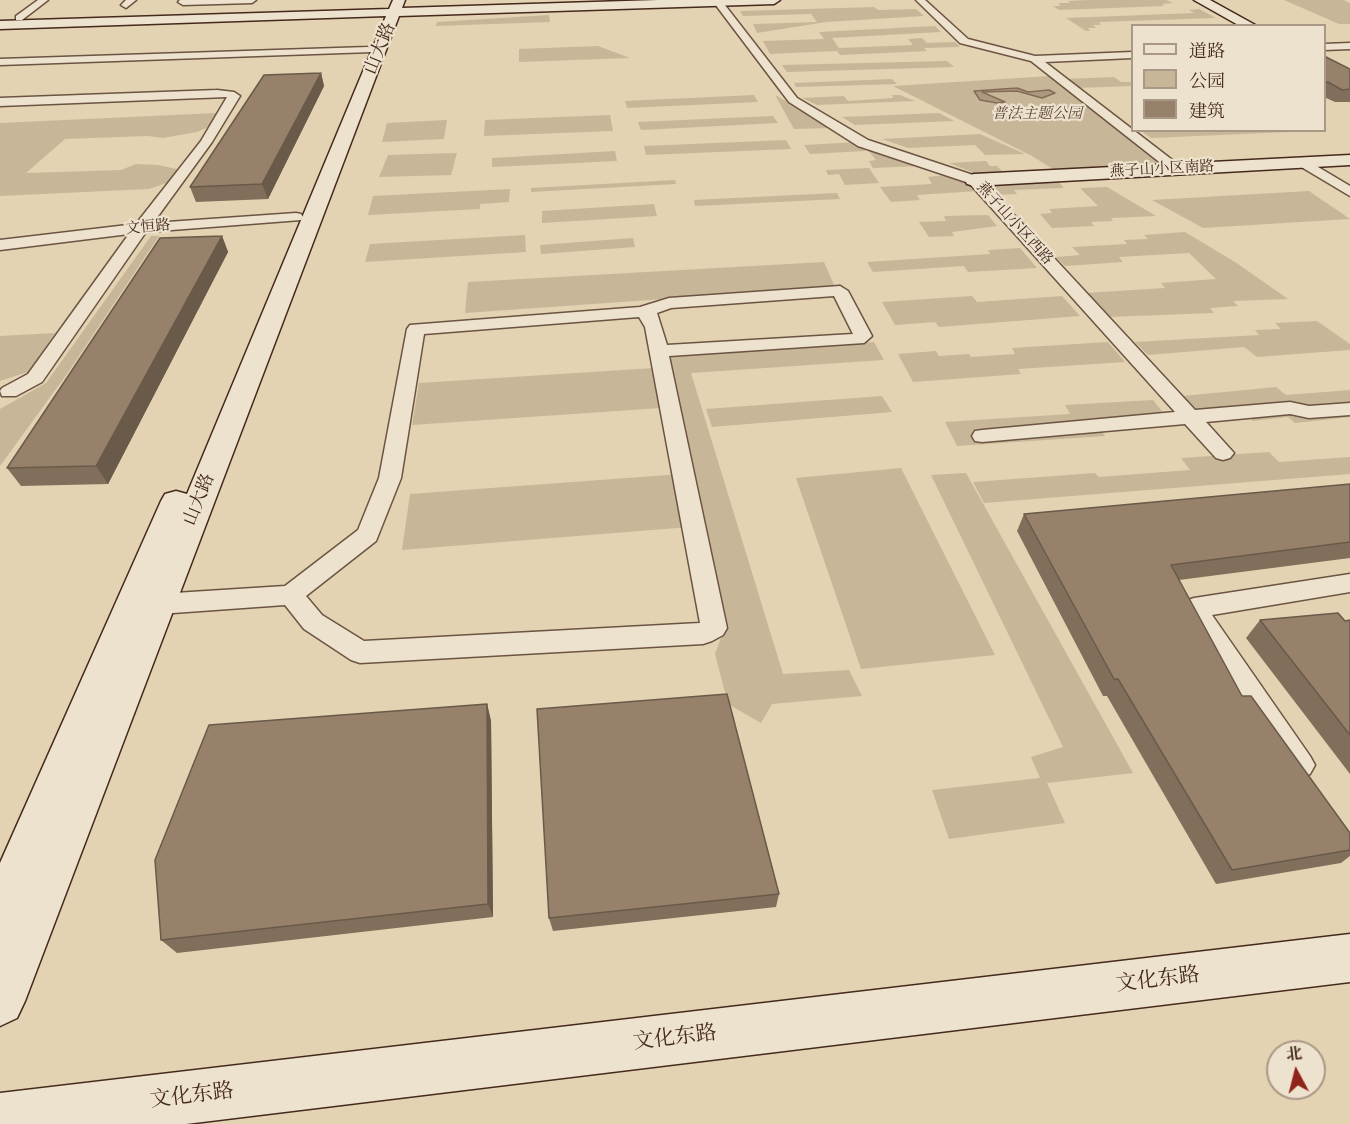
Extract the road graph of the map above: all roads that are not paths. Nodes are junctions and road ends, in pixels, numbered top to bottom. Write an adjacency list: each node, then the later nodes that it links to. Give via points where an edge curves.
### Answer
1 (44, 0): 11 (street)
2 (586, 0): 9 (main road)
3 (774, 0): 7 (main road)
4 (920, 0): 19 (street, via 964,41)
5 (1200, 0): 13 (main road)
6 (184, 1): 8 (street); 10 (street)
7 (717, 2): 9 (main road); 25 (street, 燕子山小区西路, via 793,100 863,143)
8 (259, 5): 9 (main road); 10 (main road)
9 (392, 6): 14 (main road); 17 (main road, 山大路); 39 (main road, 山大路)
10 (171, 13): 11 (main road)
11 (19, 18): 12 (main road)
12 (0, 19)
13 (1247, 24)
14 (0, 25)
15 (1350, 46): 16 (street)
16 (1326, 47)
17 (368, 50): 20 (street); 27 (main road, 山大路)
18 (1131, 55): 19 (street)
19 (1035, 59): 24 (street)
20 (0, 62)
21 (0, 102): 28 (street, via 234,96 206,142)
22 (1350, 160): 23 (main road, 燕子山小区南路)
23 (1303, 162): 24 (main road, 燕子山小区南路); 26 (street)
24 (1177, 169): 25 (main road, 燕子山小区南路)
25 (974, 180): 34 (street, 燕子山小区西路)
26 (1350, 192)
27 (296, 218): 28 (street, 文恒路); 41 (main road, 山大路)
28 (141, 228): 29 (street, 文恒路); 32 (street, via 35,378)
29 (0, 245)
30 (642, 312): 31 (street, via 650,316); 31 (street, via 669,303 840,291 863,336); 38 (street, via 416,329 390,478 368,535)
31 (659, 351): 38 (street, via 714,628 703,634 360,652 313,622)
32 (9, 392)
33 (1350, 409): 34 (street, via 1309,412 1290,408)
34 (1189, 416): 35 (street); 36 (street, 燕子山小区西路)
35 (982, 436)
36 (1223, 453)
37 (1350, 584): 40 (street, via 1194,608)
38 (291, 595): 39 (street)
39 (159, 604): 43 (main road, 山大路)
40 (1311, 782)
41 (0, 916)
42 (1350, 958): 44 (main road, 文化东路)
43 (0, 1001)
44 (0, 1120)

